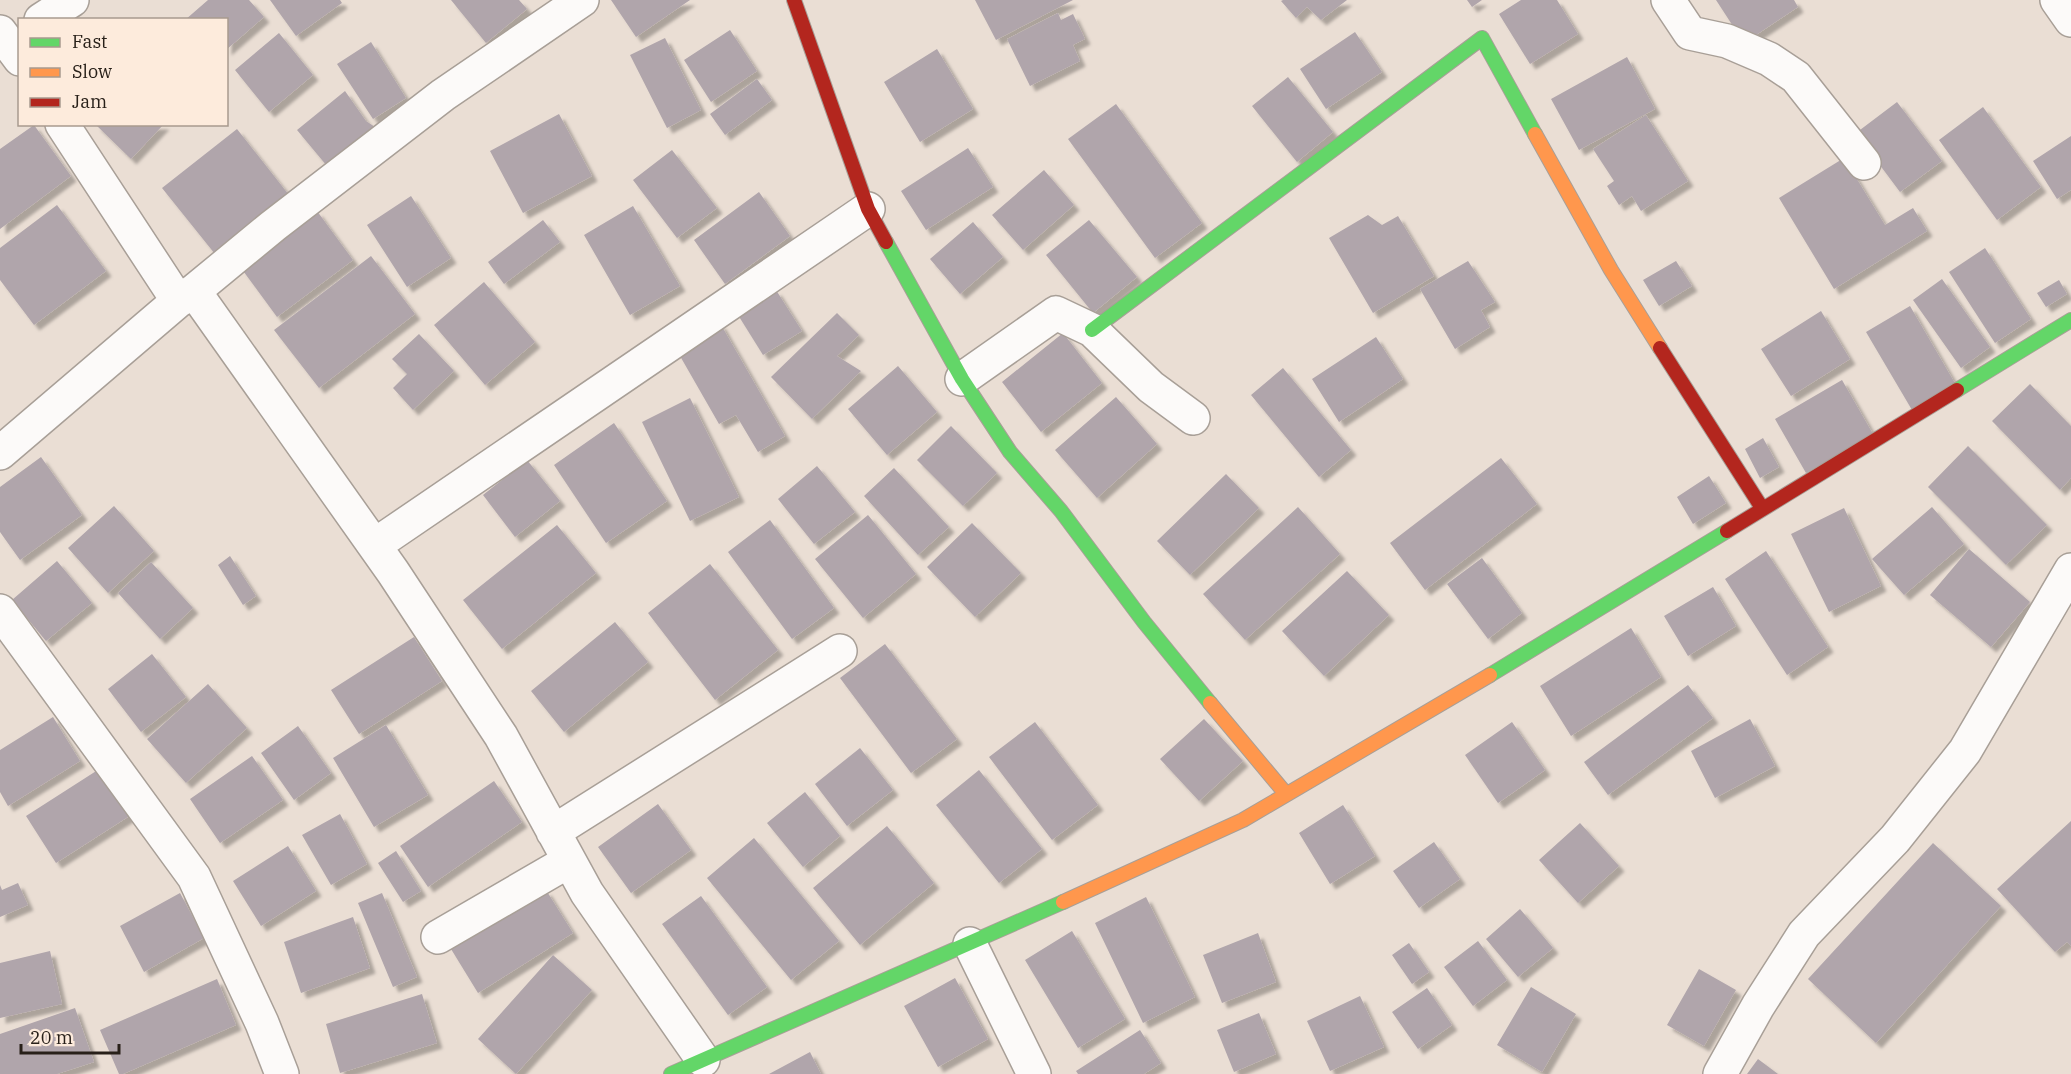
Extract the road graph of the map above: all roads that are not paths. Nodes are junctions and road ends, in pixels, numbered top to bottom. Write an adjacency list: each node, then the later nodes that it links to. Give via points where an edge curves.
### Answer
1 (72, 0): 6 (street)
2 (582, 0): 11 (street, via 443,95)
3 (794, 0): 10 (street)
4 (1668, 0): 9 (street, via 1690,33 1727,41 1769,59 1796,77)
5 (2057, 0): 7 (street)
6 (44, 18)
7 (2071, 20)
8 (63, 126): 11 (street)
9 (1864, 163)
10 (868, 209): 14 (street); 18 (street)
11 (186, 296): 16 (street); 18 (street)
12 (2071, 320): 17 (street)
13 (1092, 330): 14 (street, via 1056,314); 15 (street, via 1151,387); 17 (street, via 1482,38 1611,270)
14 (962, 379): 22 (street, via 1010,452)
15 (1193, 418)
16 (0, 453)
17 (1762, 508): 22 (street, via 1536,648)
18 (375, 545): 23 (street, via 501,736)
19 (2071, 570): 31 (street, via 1965,751 1895,838 1804,934)
20 (0, 611): 28 (street, via 194,877)
21 (840, 651): 23 (street)
22 (1286, 794): 26 (street, via 1243,820)
23 (553, 832): 24 (street)
24 (569, 861): 25 (street); 27 (street, via 586,893)
25 (438, 937)
26 (970, 944): 27 (street); 30 (street)
27 (703, 1060): 29 (street)
28 (282, 1074)
29 (671, 1074)
30 (1034, 1074)
31 (1720, 1074)

